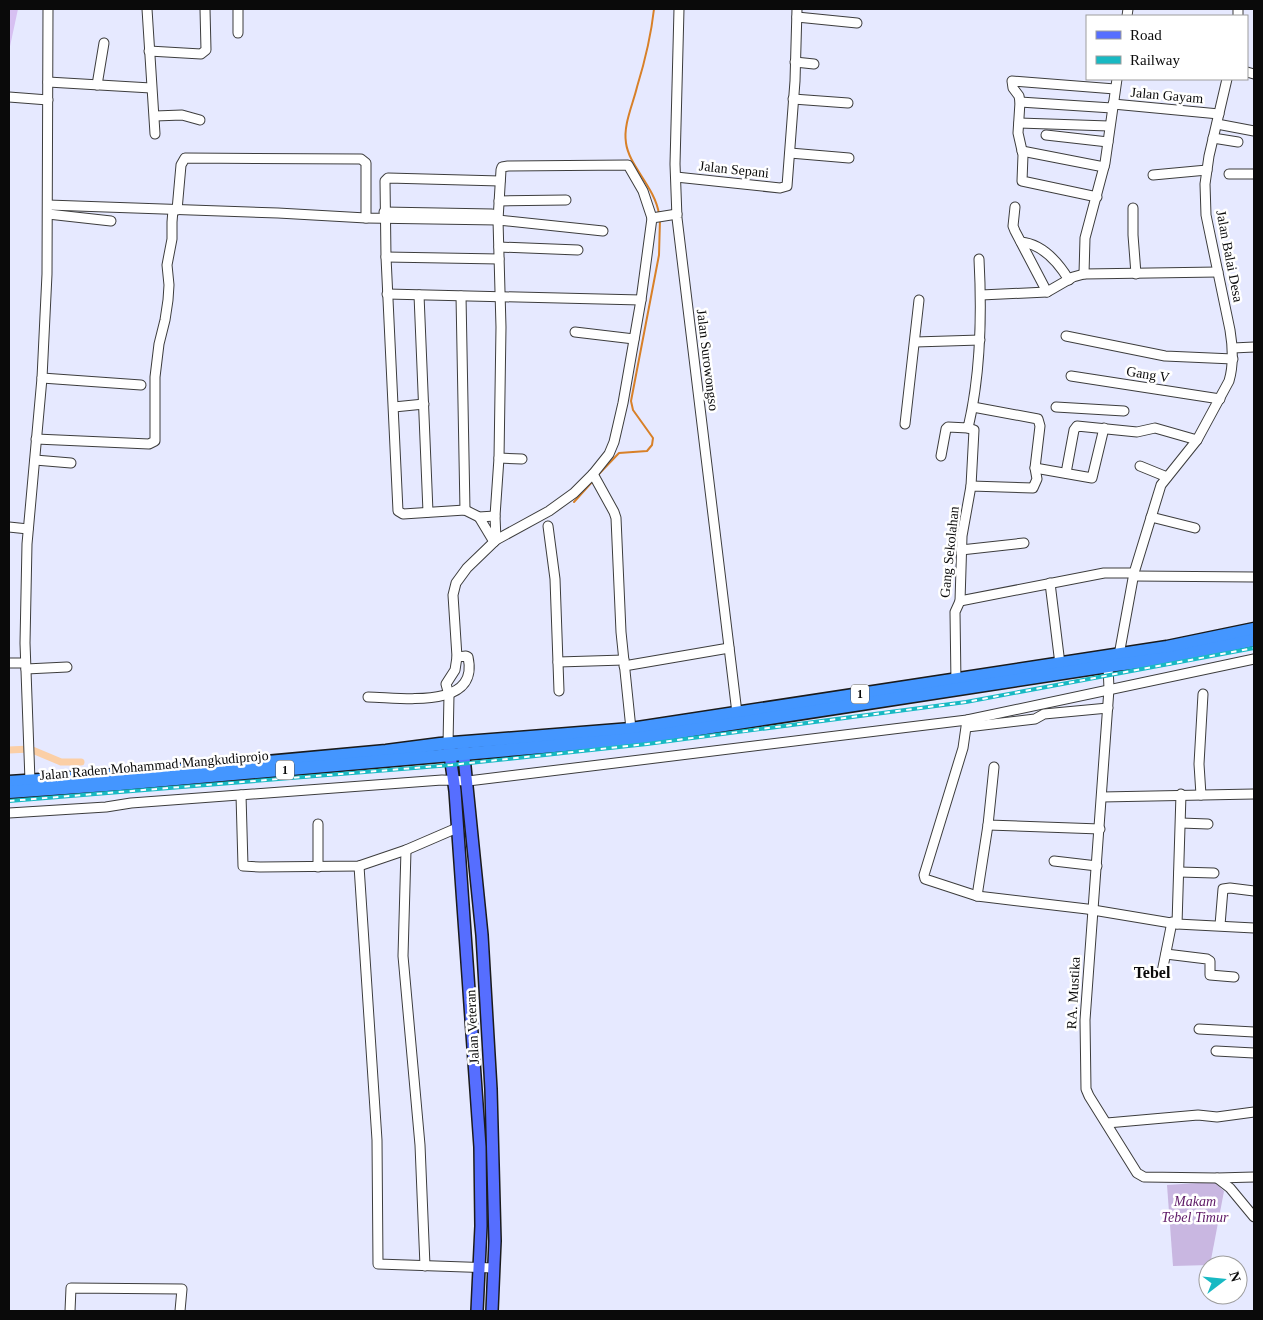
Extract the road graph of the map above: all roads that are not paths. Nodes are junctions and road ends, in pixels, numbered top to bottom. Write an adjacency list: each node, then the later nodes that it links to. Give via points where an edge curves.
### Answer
1 (48, 9): 15 (street)
2 (147, 9): 10 (street)
3 (205, 9): 10 (street, via 204,52)
4 (238, 9): 8 (street)
5 (679, 9): 45 (street, Jalan Surowongso)
6 (797, 13): 7 (street); 11 (street)
7 (856, 23)
8 (238, 33)
9 (104, 42): 16 (street)
10 (149, 51): 17 (street)
11 (795, 62): 12 (street); 20 (street)
12 (814, 64)
13 (1117, 80): 18 (street)
14 (1228, 80): 25 (street, Jalan Balai Desa)
15 (48, 82): 16 (street); 21 (street)
16 (97, 85): 17 (street)
17 (151, 88): 26 (street)
18 (1115, 89): 22 (street, via 1012,80); 24 (street)
19 (9, 97): 21 (street)
20 (793, 99): 23 (street); 38 (street)
21 (48, 100): 52 (street)
22 (1020, 102): 24 (street, Jalan Gayam); 28 (street)
23 (848, 103)
24 (1112, 106): 25 (street, Jalan Gayam); 30 (street)
25 (1219, 114): 29 (street, Jalan Balai Desa)
26 (155, 116): 27 (street, via 182,115); 32 (street)
27 (200, 120)
28 (1018, 123): 30 (street); 37 (street)
29 (1217, 124): 31 (street); 34 (street, Jalan Balai Desa)
30 (1109, 126): 35 (street)
31 (1254, 131)
32 (155, 134)
33 (1046, 135): 35 (street)
34 (1213, 138): 36 (street); 41 (street, Jalan Balai Desa)
35 (1108, 142): 40 (street)
36 (1238, 142)
37 (1022, 151): 40 (street); 47 (street, via 1021,179 1024,182)
38 (790, 152): 39 (street); 45 (street, Jalan Sepani, via 788,183 780,188)
39 (849, 158)
40 (1104, 167): 47 (street)
41 (1207, 170): 42 (street); 67 (street, Jalan Balai Desa, via 1206,215)
42 (1153, 174)
43 (1229, 174): 44 (street)
44 (1254, 174)
45 (676, 177): 54 (street, Jalan Surowongso)
46 (500, 182): 49 (street); 55 (street, via 388,178 385,181); 57 (street, via 504,166 628,165)
47 (1097, 198): 68 (street, via 1086,238)
48 (566, 200): 49 (street)
49 (499, 201): 56 (street)
50 (1015, 207): 61 (street, via 1013,226)
51 (1133, 208): 69 (street)
52 (48, 210): 53 (street); 59 (street); 88 (street)
53 (175, 210): 58 (street); 58 (street, via 181,164 185,158 363,160 366,163); 100 (street, via 167,265 168,300 155,377 155,441 149,444)
54 (677, 214): 57 (street); 131 (street, Jalan Surowongso)
55 (384, 215): 56 (street); 58 (street); 64 (street)
56 (498, 217): 60 (street); 62 (street)
57 (658, 217): 77 (street)
58 (366, 218)
59 (111, 221)
60 (603, 231)
61 (1021, 242): 70 (street, via 1033,244 1046,252); 71 (street)
62 (499, 246): 63 (street); 65 (street)
63 (578, 250)
64 (386, 257): 65 (street); 72 (street)
65 (499, 259): 76 (street)
66 (979, 259): 74 (street)
67 (1218, 272): 69 (street); 85 (street, Jalan Balai Desa)
68 (1084, 274): 69 (street); 70 (street)
69 (1136, 274)
70 (1069, 280): 71 (street)
71 (1047, 292): 74 (street)
72 (387, 294): 73 (street); 92 (street)
73 (420, 295): 75 (street); 91 (street)
74 (981, 295): 82 (street)
75 (461, 296): 76 (street); 113 (street)
76 (500, 296): 77 (street); 103 (street)
77 (641, 300): 81 (street)
78 (920, 300): 83 (street)
79 (575, 332): 81 (street)
80 (1066, 336): 86 (street, via 1165,356)
81 (634, 339): 110 (street, via 614,442)
82 (980, 340): 83 (street); 93 (street)
83 (915, 342): 97 (street)
84 (1254, 347): 85 (street)
85 (1233, 348): 86 (street, Jalan Balai Desa)
86 (1233, 359): 90 (street, Jalan Balai Desa, via 1229,381)
87 (1071, 376): 90 (street, Gang V)
88 (42, 378): 89 (street); 100 (street)
89 (141, 386)
90 (1220, 399): 101 (street, Jalan Balai Desa)
91 (424, 404): 92 (street); 114 (street)
92 (394, 407): 114 (street, via 398,511 403,514)
93 (972, 407): 98 (street); 108 (street, via 1038,418)
94 (1056, 407): 95 (street)
95 (1110, 410): 96 (street); 99 (street)
96 (1124, 411)
97 (905, 424)
98 (968, 428): 102 (street, via 947,428); 112 (street, Gang Sekolahan, via 974,430)
99 (1105, 428): 101 (street, via 1136,432 1155,428); 109 (street, via 1074,428); 109 (street, via 1092,478)
100 (36, 439): 105 (street)
101 (1198, 440): 111 (street, Jalan Balai Desa)
102 (941, 456)
103 (499, 458): 104 (street); 115 (street)
104 (522, 459)
105 (34, 460): 106 (street); 121 (street)
106 (71, 463)
107 (1140, 466): 111 (street)
108 (1035, 468): 109 (street); 112 (street, via 1033,488)
109 (1066, 473)
110 (594, 477): 122 (street, via 550,511); 136 (street, via 616,518)
111 (1167, 477): 117 (street, Jalan Balai Desa, via 1161,485)
112 (971, 486): 124 (street, Gang Sekolahan)
113 (465, 510): 114 (street); 116 (street)
114 (428, 512)
115 (495, 516): 116 (street); 122 (street)
116 (479, 517): 122 (street)
117 (1151, 517): 120 (street); 125 (street, Jalan Balai Desa)
118 (548, 526): 135 (street, via 555,579)
119 (9, 527): 121 (street)
120 (1195, 528)
121 (28, 529): 139 (street)
122 (495, 541): 133 (street, via 456,583 453,595)
123 (1024, 543): 124 (street)
124 (961, 550): 128 (street, Gang Sekolahan)
125 (1134, 575): 126 (street); 127 (street, via 1104,572); 132 (street, Jalan Balai Desa)
126 (1254, 577)
127 (1050, 583): 128 (street); 138 (street)
128 (960, 601): 142 (street, Gang Sekolahan, via 955,612)
129 (1254, 629): 132 (highway, 1)
130 (1254, 640): 141 (highway, 1, via 1169,658)
131 (729, 648): 136 (street); 149 (street, Jalan Surowongso)
132 (1119, 655): 138 (highway, 1)
133 (460, 657): 145 (street, via 446,684); 145 (street, via 469,661 467,677 463,685)
134 (1254, 659): 143 (street)
135 (558, 662): 136 (street); 144 (street)
136 (624, 663): 151 (street)
137 (9, 664): 139 (street)
138 (1060, 664): 142 (highway, 1)
139 (26, 666): 140 (street); 155 (street)
140 (67, 666)
141 (1108, 666): 142 (highway, 1); 143 (street, RA. Mustika)
142 (956, 685): 149 (highway, 1); 152 (highway, 1, via 634,739)
143 (1110, 690): 148 (street, RA. Mustika); 150 (street)
144 (559, 691)
145 (451, 692): 147 (street, via 422,699); 153 (street)
146 (1203, 694): 163 (street, via 1199,764)
147 (368, 698)
148 (1108, 708): 150 (street); 164 (street, RA. Mustika)
149 (737, 713): 151 (highway, 1)
150 (967, 723): 156 (street); 180 (street, via 963,748 924,877)
151 (631, 728): 152 (highway, 1)
152 (464, 748): 153 (highway, 1); 156 (main road, Jalan Veteran)
153 (449, 749): 155 (highway, Jalan Raden Mohammad Mangkudiprojo / 1); 158 (main road, Jalan Veteran); 159 (highway, Jalan Raden Mohammad Mangkudiprojo / 1, via 129,783)
154 (994, 767): 169 (street)
155 (30, 781): 157 (highway, Jalan Raden Mohammad Mangkudiprojo / 1)
156 (468, 781): 158 (street); 185 (main road, Jalan Veteran)
157 (9, 782)
158 (454, 782): 162 (street, via 442,780); 170 (main road, Jalan Veteran)
159 (9, 792)
160 (1181, 794): 163 (street); 164 (street); 166 (street)
161 (1254, 794): 163 (street)
162 (241, 795): 165 (street); 176 (street, via 243,866)
163 (1201, 795)
164 (1102, 797): 171 (street, RA. Mustika)
165 (9, 813)
166 (1180, 823): 168 (street); 177 (street)
167 (318, 824): 176 (street)
168 (1208, 824)
169 (988, 825): 171 (street); 180 (street)
170 (457, 828): 172 (street); 186 (main road, Jalan Veteran)
171 (1100, 829): 175 (street, RA. Mustika)
172 (406, 850): 174 (street); 199 (street, via 403,956 420,1145)
173 (1054, 861): 175 (street)
174 (359, 866): 176 (street); 199 (street, via 377,1140 378,1264)
175 (1097, 866): 181 (street, RA. Mustika)
176 (318, 867)
177 (1179, 872): 178 (street); 182 (street)
178 (1214, 873)
179 (1254, 891): 183 (street, via 1223,889)
180 (977, 896): 181 (street)
181 (1092, 910): 182 (street); 195 (street, RA. Mustika, via 1085,1080 1089,1096)
182 (1175, 923): 183 (street); 187 (street)
183 (1220, 925): 184 (street)
184 (1254, 928)
185 (482, 935): 186 (main road); 201 (main road, Jalan Veteran, via 493,1147)
186 (464, 936): 200 (main road, Jalan Veteran, via 480,1146)
187 (1166, 954): 188 (street); 189 (street, via 1207,959 1210,975)
188 (1162, 972)
189 (1234, 977)
190 (1199, 1029): 191 (street)
191 (1254, 1032)
192 (1216, 1051): 193 (street)
193 (1254, 1053)
194 (1254, 1112): 195 (street)
195 (1107, 1123): 197 (street, RA. Mustika, via 1137,1173 1142,1176)
196 (1254, 1177): 197 (street)
197 (1217, 1178): 198 (street, via 1230,1188)
198 (1254, 1217)
199 (425, 1266): 200 (street)
200 (479, 1268): 201 (street); 204 (main road, Jalan Veteran)
201 (494, 1268): 205 (main road, Jalan Veteran)
202 (70, 1311): 203 (street, via 71,1288 182,1290)
203 (180, 1311)
204 (477, 1311)
205 (492, 1311)

